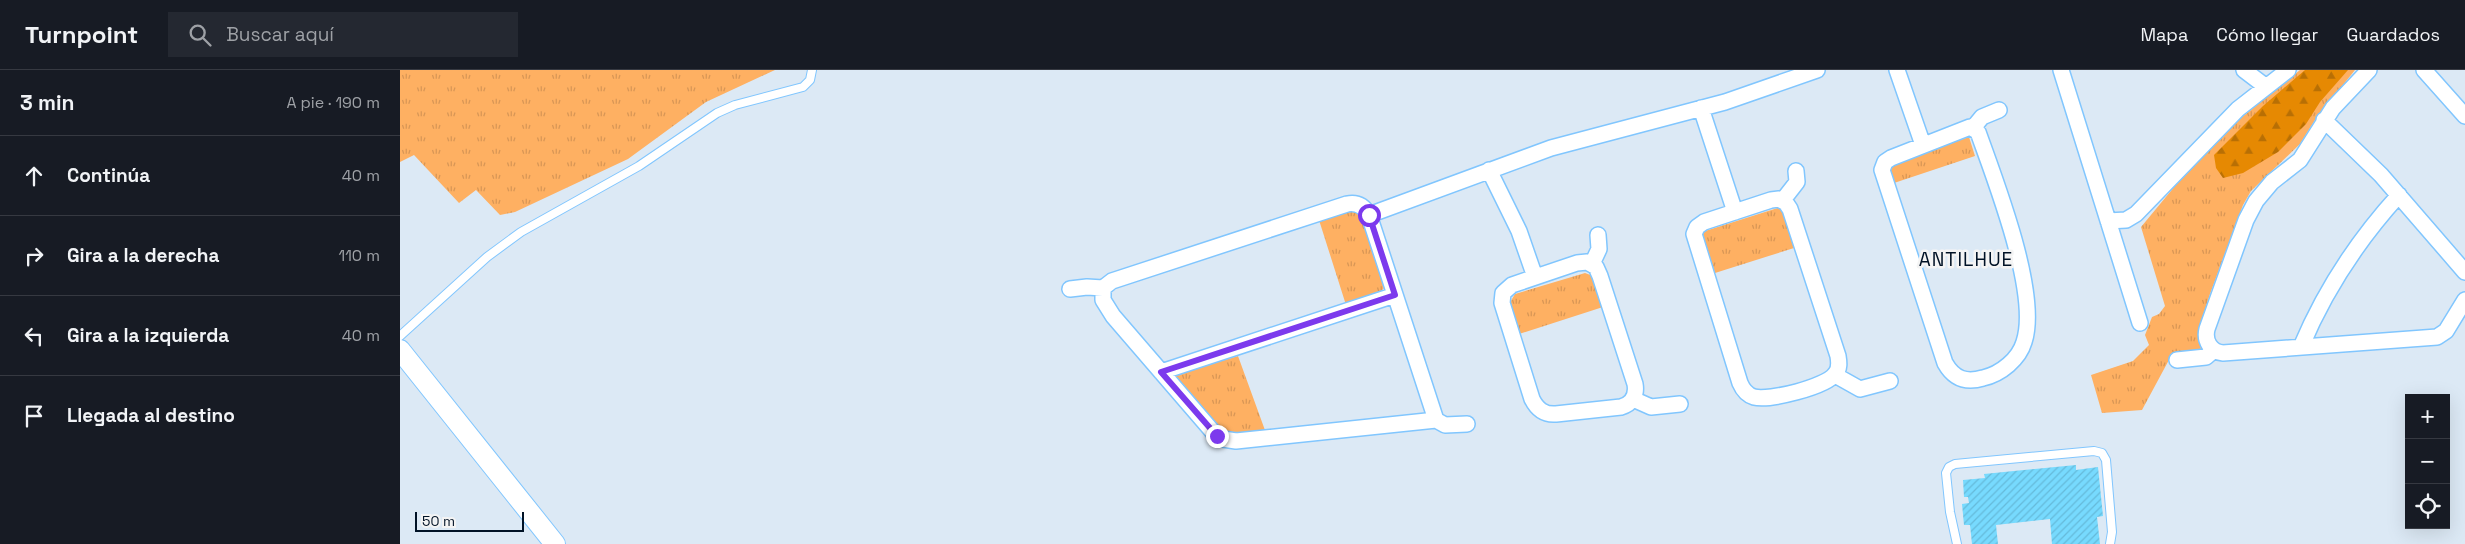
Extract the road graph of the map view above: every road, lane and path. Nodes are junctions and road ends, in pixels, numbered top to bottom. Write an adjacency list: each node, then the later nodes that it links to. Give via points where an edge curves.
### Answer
1 (812, 70): 32 (lane, via 810,80 803,87 735,105 717,114 639,166 521,232 487,257)
2 (1817, 70): 10 (street)
3 (1897, 70): 15 (street)
4 (2061, 70): 22 (street)
5 (2244, 70): 9 (street)
6 (2288, 70): 9 (street)
7 (2369, 70): 13 (street, via 2342,96)
8 (2424, 70): 12 (street)
9 (2265, 86): 22 (street, via 2238,109 2136,214 2126,220)
10 (1701, 108): 16 (street, via 1582,139); 20 (street)
11 (1999, 110): 14 (street, via 1982,117)
12 (2465, 116)
13 (2324, 120): 18 (street); 35 (street, via 2306,152 2292,168 2272,182 2250,210 2207,329 2206,339)
14 (1973, 128): 15 (street, via 1967,127); 15 (street, via 1979,135 2019,258 2027,316 2025,341 2016,357 1997,372 1978,380 1961,379 1945,363 1883,174 1883,165 1888,160)
15 (1922, 145)
16 (1489, 170): 21 (street); 26 (street, via 1519,231)
17 (1796, 171): 19 (street, via 1797,182)
18 (2399, 195): 25 (street); 33 (street, via 2357,244 2339,271)
19 (1783, 200): 20 (street, via 1771,200); 38 (street, via 1790,209 1838,356)
20 (1735, 212): 38 (street, via 1700,224 1694,238 1743,389 1757,397 1780,395)
21 (1369, 215): 27 (street, via 1361,206 1347,204 1112,281); 29 (street)
22 (2108, 221): 31 (street)
23 (1598, 235): 24 (street, via 1599,249)
24 (1592, 264): 26 (street, via 1577,263); 40 (street, via 1600,276 1635,384)
25 (2465, 272)
26 (1535, 277): 40 (street, via 1508,286 1502,298 1537,408 1556,414 1621,407)
27 (1103, 288): 28 (street); 37 (street, via 1102,296 1107,308)
28 (1070, 289)
29 (1395, 295): 37 (street); 42 (street)
30 (2465, 300): 33 (street, via 2446,331 2437,337)
31 (2140, 322)
32 (400, 336)
33 (2301, 347): 35 (street, via 2223,353)
34 (400, 350): 44 (street)
35 (2214, 350): 36 (street, via 2206,357)
36 (2177, 360)
37 (1161, 372): 42 (street, via 1213,432 1230,441)
38 (1835, 376): 39 (street, via 1860,388)
39 (1890, 382)
40 (1633, 399): 41 (street, via 1651,407)
41 (1680, 404)
42 (1436, 420): 43 (street, via 1445,424)
43 (1467, 424)
44 (556, 544)
45 (1956, 544): 46 (lane, via 1946,472 1949,467 2094,451 2102,453 2106,460 2112,532)
46 (2110, 544)

